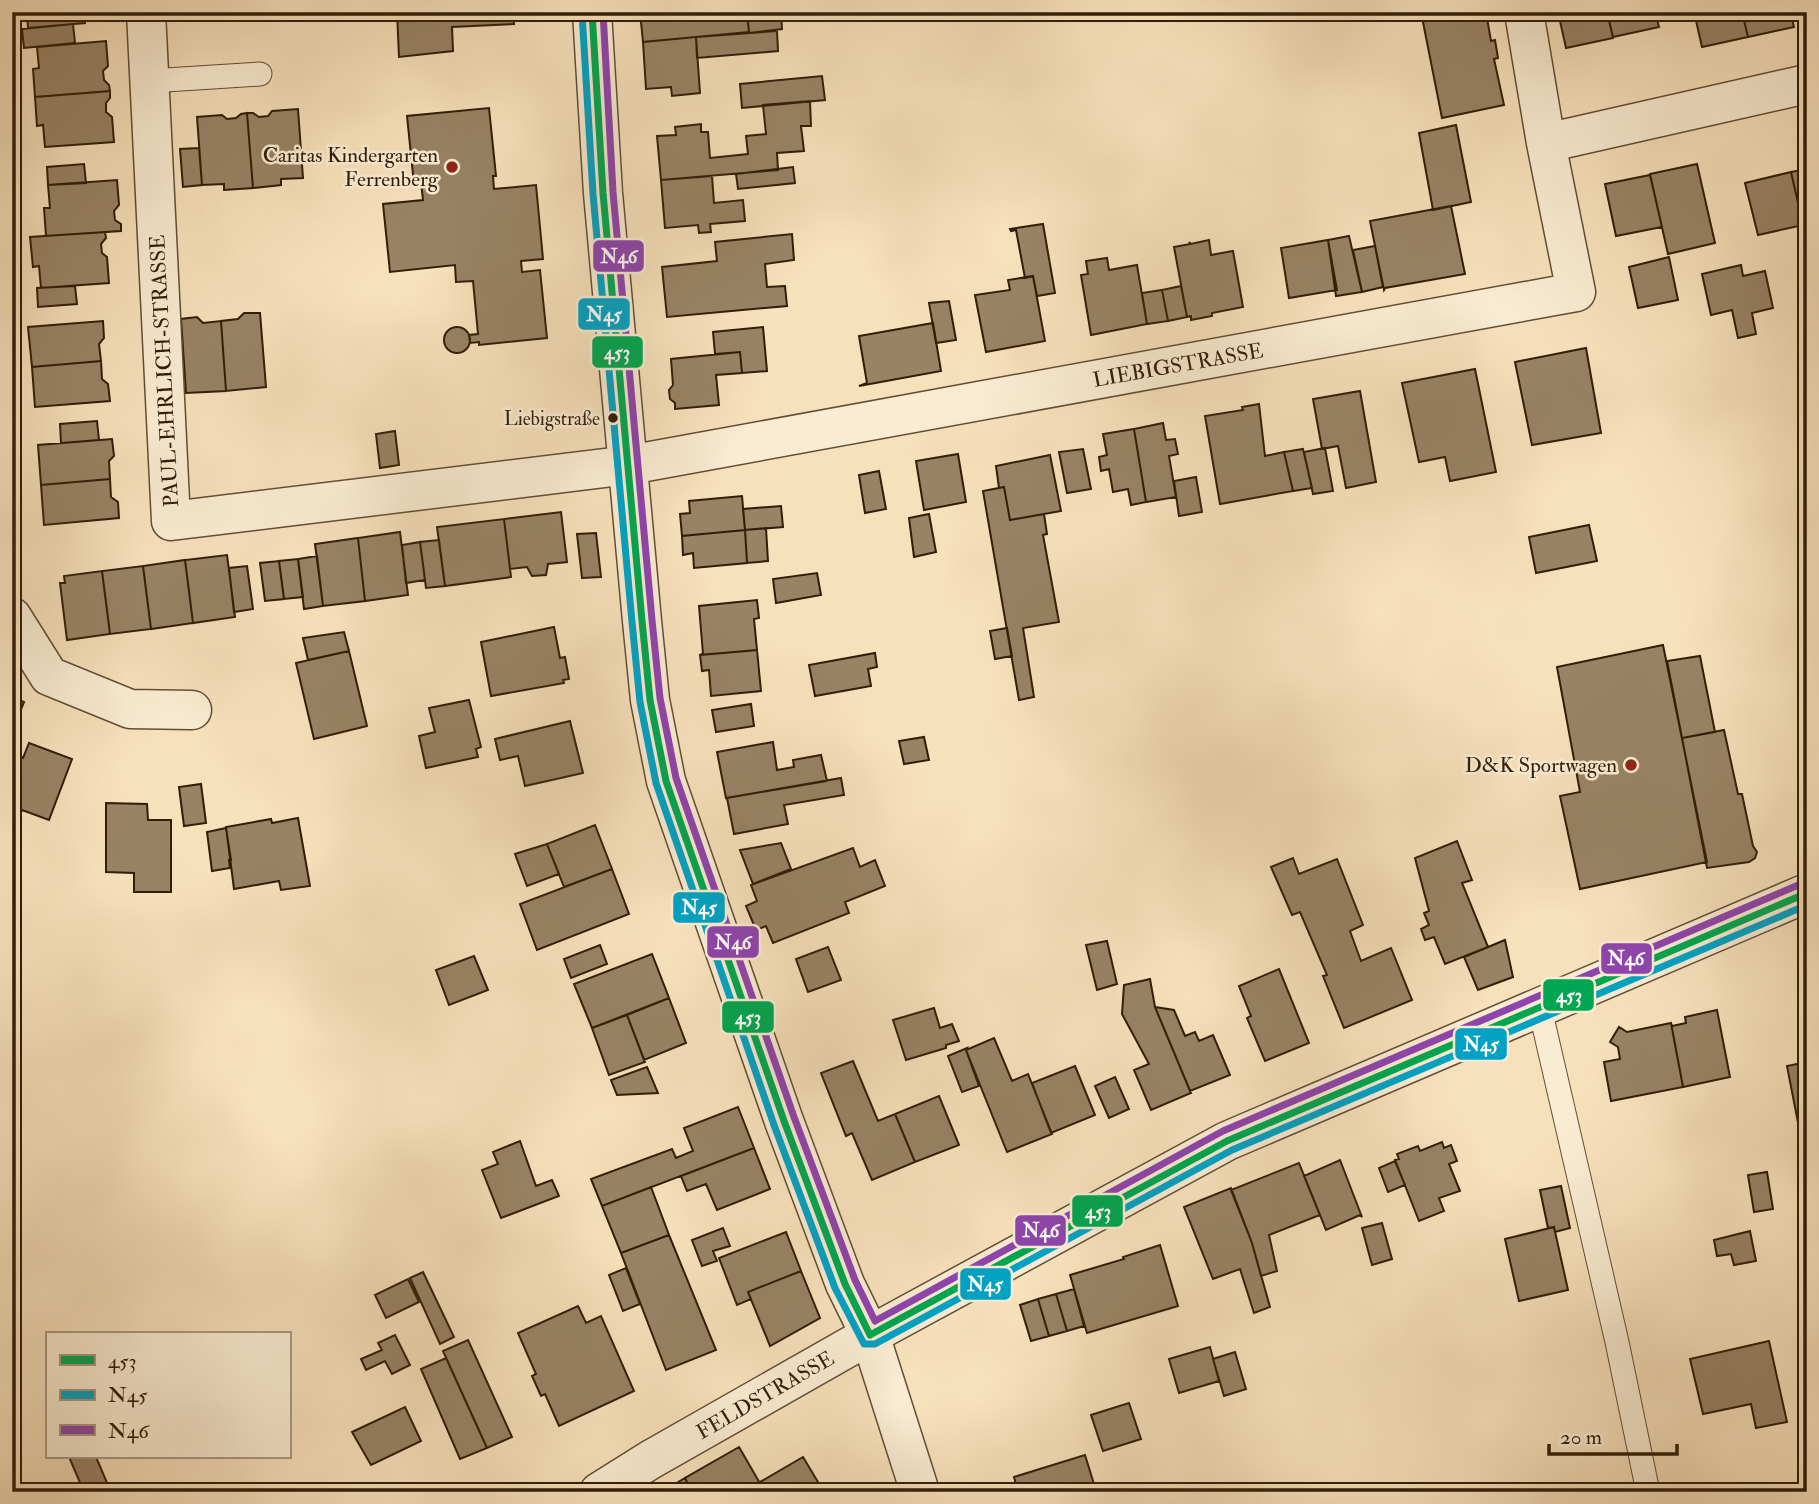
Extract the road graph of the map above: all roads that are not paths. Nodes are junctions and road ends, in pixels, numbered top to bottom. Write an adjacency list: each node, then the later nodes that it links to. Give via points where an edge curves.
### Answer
1 (146, 12): 5 (street, PAUL-EHRLICH-STRASSE)
2 (592, 12): 8 (street, via 603,193)
3 (1524, 12): 7 (street, LIEBIGSTRASSE)
4 (260, 74): 5 (lane)
5 (150, 81): 8 (street, PAUL-EHRLICH-STRASSE, via 171,521)
6 (1807, 84): 7 (street)
7 (1546, 143): 8 (street, LIEBIGSTRASSE, via 1576,292)
8 (629, 465): 13 (street, via 650,700 666,781 784,1121 845,1284)
9 (12, 617): 10 (street, via 49,676 130,709)
10 (192, 710)
11 (1807, 893): 12 (street, FELDSTRASSE)
12 (1540, 1009): 13 (street, FELDSTRASSE, via 1227,1141); 16 (lane)
13 (870, 1335): 14 (street, FELDSTRASSE); 15 (street)
14 (599, 1492)
15 (920, 1492)
16 (1648, 1492)

